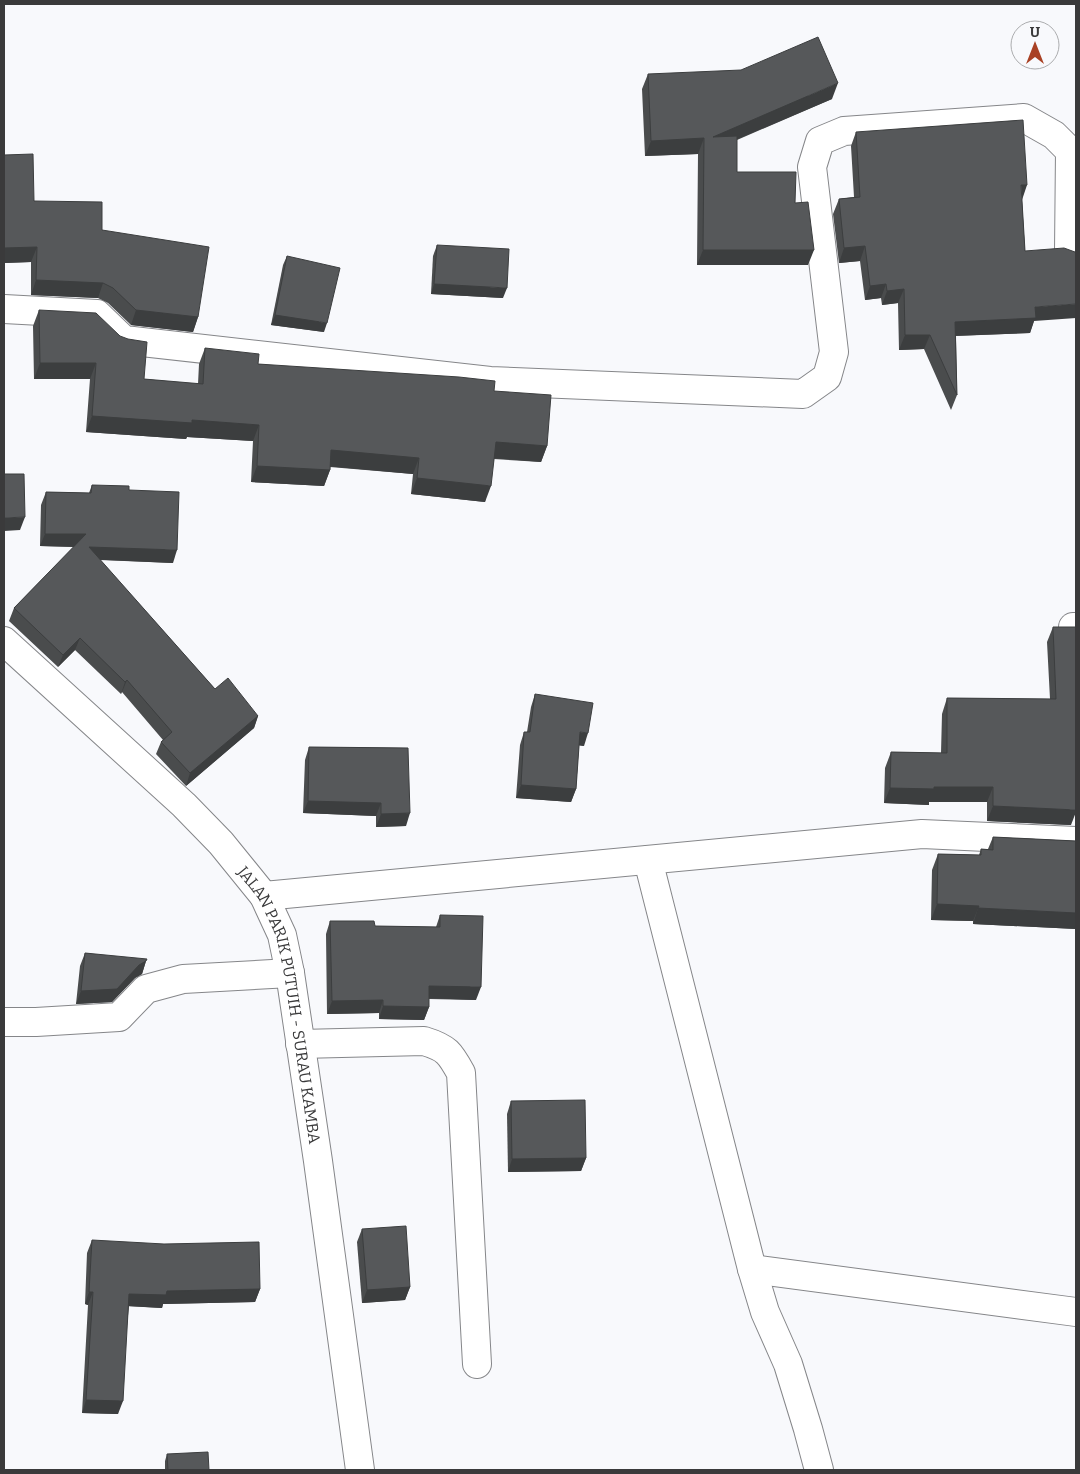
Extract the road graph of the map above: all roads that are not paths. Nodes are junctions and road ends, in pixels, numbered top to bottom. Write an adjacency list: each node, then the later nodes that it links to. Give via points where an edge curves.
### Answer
1 (1069, 251): 2 (street, via 1070,151 1054,135 1024,118 844,131 820,141 812,167 834,352 827,377 803,394 490,381 124,340 97,314)
2 (4, 309)
3 (4, 641): 6 (street, JALAN PARIK PUTUIH - SURAU KAMBA, via 184,805 221,842)
4 (1076, 841): 5 (street, via 922,834)
5 (648, 860): 6 (street); 10 (street)
6 (264, 896): 7 (street, JALAN PARIK PUTUIH - SURAU KAMBA, via 282,935)
7 (290, 973): 8 (street, via 183,978 146,989 119,1016); 9 (street, JALAN PARIK PUTUIH - SURAU KAMBA)
8 (4, 1022)
9 (300, 1044): 12 (street, via 424,1042 440,1046 452,1056 461,1073); 13 (street, JALAN PARIK PUTUIH - SURAU KAMBA)
10 (752, 1270): 11 (street); 14 (street, via 765,1312 788,1364)
11 (1076, 1312)
12 (477, 1364)
13 (360, 1470)
14 (819, 1470)

